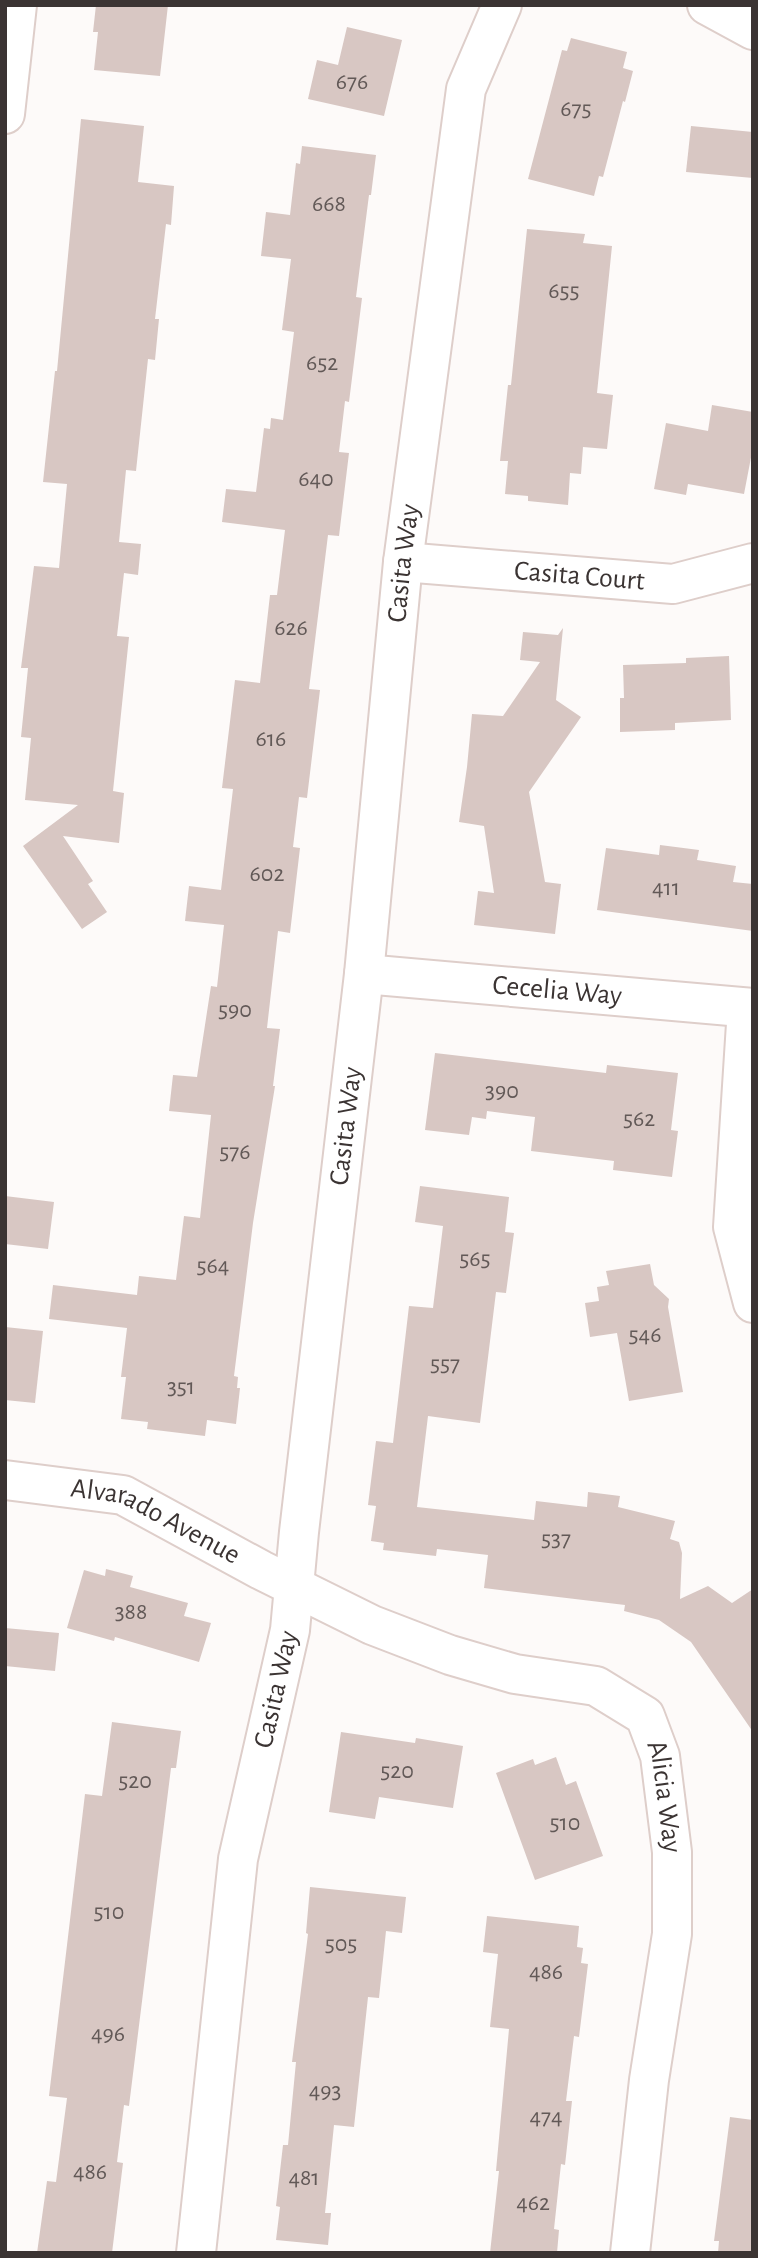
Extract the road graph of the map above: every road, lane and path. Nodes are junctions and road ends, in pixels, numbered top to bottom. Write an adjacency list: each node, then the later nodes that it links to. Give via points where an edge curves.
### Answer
1 (17, 5): 5 (street)
2 (502, 5): 6 (street, Casita Way, via 466,89)
3 (707, 5): 4 (street)
4 (753, 30)
5 (5, 114)
6 (403, 562): 7 (street, Casita Court, via 673,584); 8 (street, Casita Way)
7 (753, 563)
8 (364, 974): 9 (street, Cecelia Way); 12 (street, Casita Way)
9 (750, 1008): 10 (street, via 733,1227)
10 (753, 1303)
11 (5, 1479): 12 (street, Alvarado Avenue, via 123,1496)
12 (295, 1587): 13 (street, Casita Way, via 290,1630 238,1859); 14 (street, Alicia Way, via 372,1625 450,1655 515,1674 596,1686 645,1716 660,1756 672,1852 671,1934)
13 (196, 2253)
14 (630, 2253)

